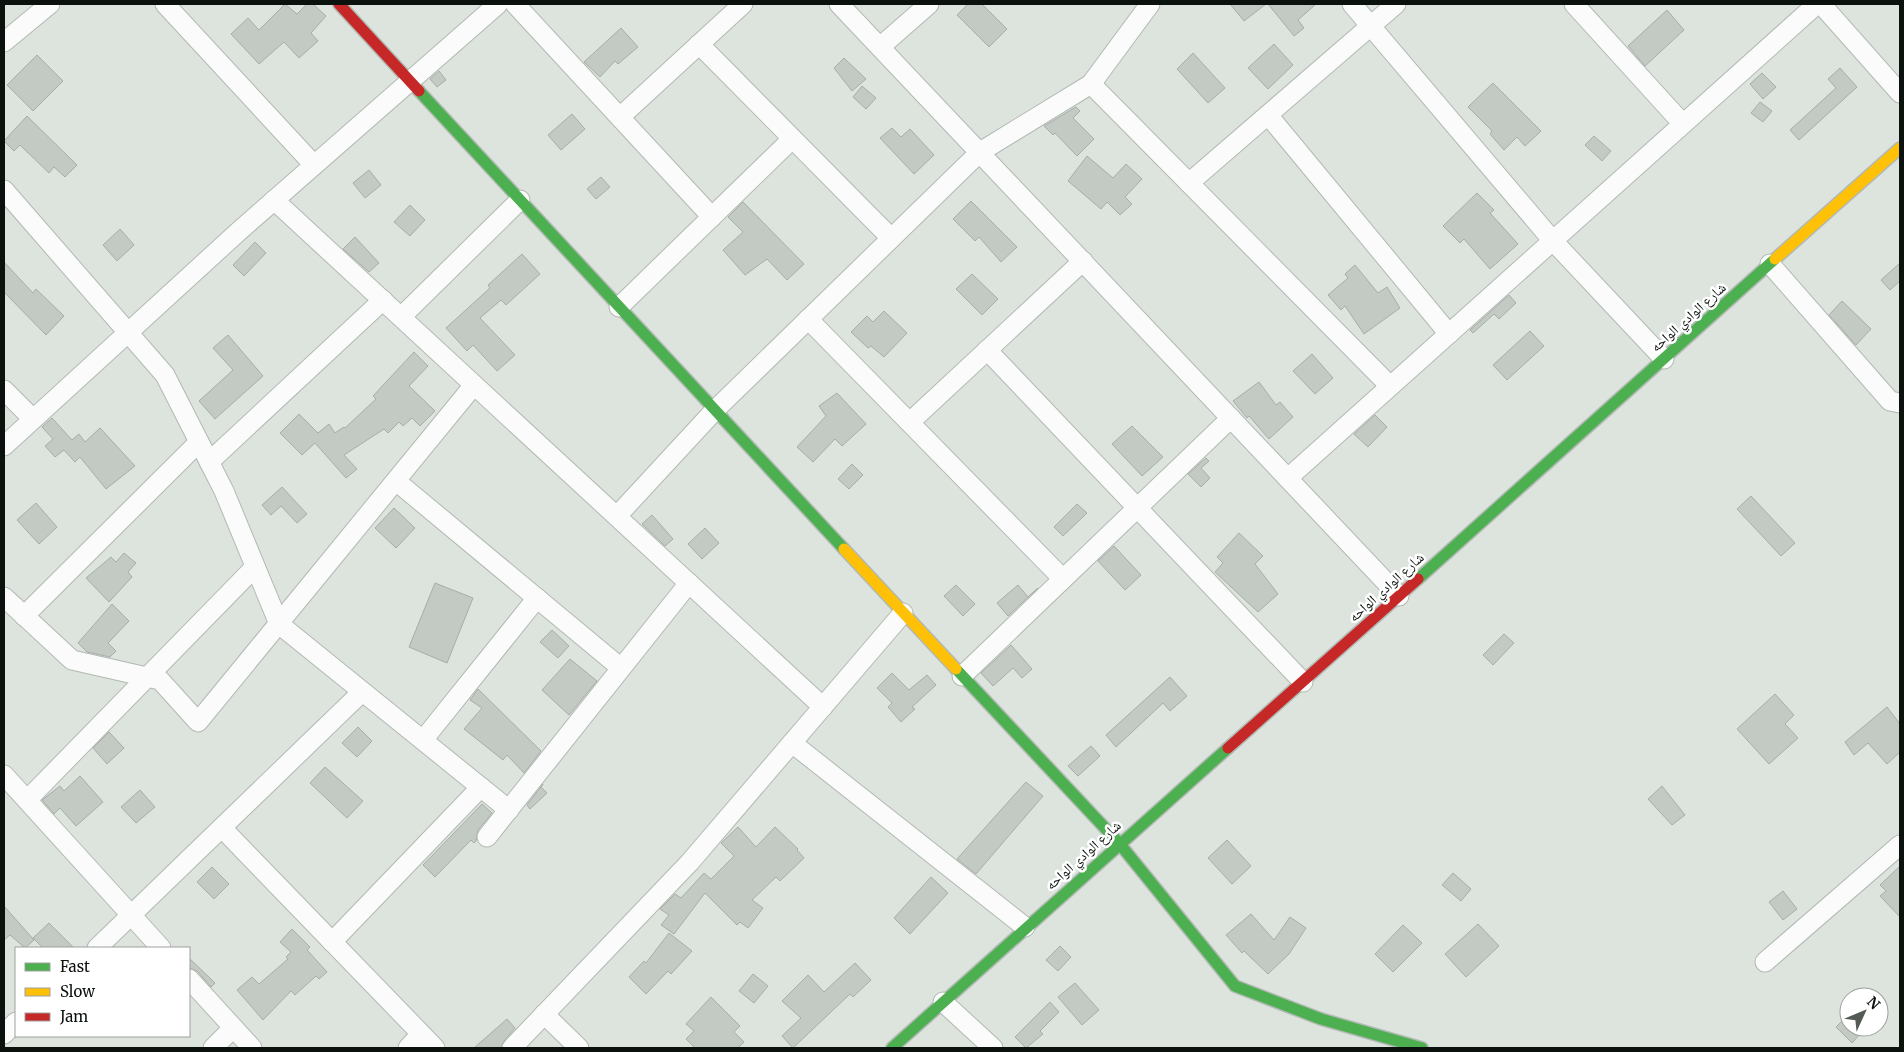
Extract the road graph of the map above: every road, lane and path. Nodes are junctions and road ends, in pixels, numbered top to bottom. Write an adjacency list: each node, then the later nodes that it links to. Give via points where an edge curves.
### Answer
1 (50, 4): 16 (street)
2 (165, 4): 28 (street)
3 (339, 4): 19 (street)
4 (498, 4): 19 (street)
5 (515, 4): 23 (street)
6 (743, 4): 17 (street)
7 (839, 4): 18 (street)
8 (928, 4): 18 (street)
9 (1150, 4): 20 (street)
10 (1352, 4): 15 (street)
11 (1396, 4): 15 (street)
12 (1574, 4): 24 (street)
13 (1817, 4): 24 (street)
14 (1821, 4): 21 (street)
15 (1372, 25): 22 (street); 35 (street)
16 (4, 42)
17 (699, 44): 23 (street); 25 (street)
18 (880, 47): 27 (street)
19 (410, 81): 28 (street); 32 (street)
20 (1091, 84): 27 (street); 29 (street)
21 (1900, 93)
22 (1268, 115): 29 (street); 43 (street)
23 (620, 117): 33 (street)
24 (1683, 124): 35 (street)
25 (792, 139): 33 (street); 34 (street)
26 (1900, 148): 37 (street, شارع الوادي الواحه)
27 (980, 152): 34 (street); 36 (street)
28 (314, 165): 31 (street)
29 (1189, 184): 47 (street)
30 (4, 190): 42 (street)
31 (274, 200): 38 (street); 42 (street)
32 (520, 200): 39 (street); 40 (street)
33 (712, 217): 39 (street)
34 (891, 238): 41 (street)
35 (1553, 240): 43 (street); 45 (street)
36 (1083, 261): 44 (street); 51 (street)
37 (1770, 264): 45 (street, شارع الوادي الواحه); 49 (street)
38 (382, 300): 40 (street); 56 (street)
39 (619, 307): 50 (street)
40 (402, 318): 46 (street)
41 (808, 319): 50 (street); 53 (street)
42 (128, 332): 52 (street); 54 (street, via 165,375)
43 (1449, 334): 47 (street)
44 (987, 350): 53 (street); 59 (street)
45 (1664, 359): 64 (street, شارع الوادي الواحه)
46 (474, 385): 58 (street); 60 (street)
47 (1390, 386): 57 (street)
48 (4, 390): 52 (street)
49 (1897, 406)
50 (715, 410): 60 (street); 67 (street)
51 (1231, 418): 57 (street); 59 (street)
52 (33, 419): 55 (street)
53 (910, 422): 62 (street)
54 (199, 442): 56 (street); 68 (street)
55 (4, 446)
56 (209, 462): 61 (street)
57 (1288, 478): 64 (street)
58 (396, 481): 66 (street); 69 (street)
59 (1138, 508): 62 (street); 73 (street)
60 (617, 516): 63 (street)
61 (255, 567): 69 (street); 72 (street)
62 (1063, 579): 71 (street)
63 (689, 583): 70 (street); 75 (street)
64 (1399, 596): 73 (street, شارع الوادي الواحه)
65 (4, 597): 68 (street)
66 (537, 598): 70 (street); 76 (street)
67 (903, 613): 71 (street); 75 (street)
68 (24, 616): 72 (street, via 72,660)
69 (279, 624): 72 (street, via 198,722 160,680); 74 (street)
70 (621, 668): 81 (street)
71 (962, 676): 84 (street)
72 (147, 677): 80 (street)
73 (1303, 682): 84 (street, شارع الوادي الواحه)
74 (362, 692): 76 (street); 82 (street)
75 (823, 707): 77 (street)
76 (423, 740): 79 (street)
77 (792, 743): 87 (street); 94 (street, via 690,862)
78 (4, 775): 80 (street)
79 (481, 787): 81 (street); 88 (street)
80 (27, 800): 86 (street)
81 (509, 810): 83 (street)
82 (222, 828): 86 (street); 88 (street)
83 (487, 837)
84 (1120, 843): 87 (street, شارع الوادي الواحه); 107 (street, via 1235,986 1321,1019)
85 (1900, 845): 91 (street)
86 (132, 916): 89 (street); 90 (street)
87 (1025, 928): 93 (street, شارع الوادي الواحه)
88 (332, 942): 98 (street)
89 (97, 947)
90 (160, 947)
91 (1765, 962)
92 (190, 980): 96 (street)
93 (943, 1002): 105 (street, شارع الوادي الواحه); 106 (street)
94 (544, 1014): 103 (street); 104 (street)
95 (15, 1023): 97 (street)
96 (233, 1028): 99 (street); 100 (street)
97 (4, 1034)
98 (421, 1034): 101 (street); 102 (street)
99 (214, 1048)
100 (252, 1048)
101 (408, 1048)
102 (435, 1048)
103 (512, 1048)
104 (579, 1048)
105 (892, 1048)
106 (993, 1048)
107 (1422, 1048)

